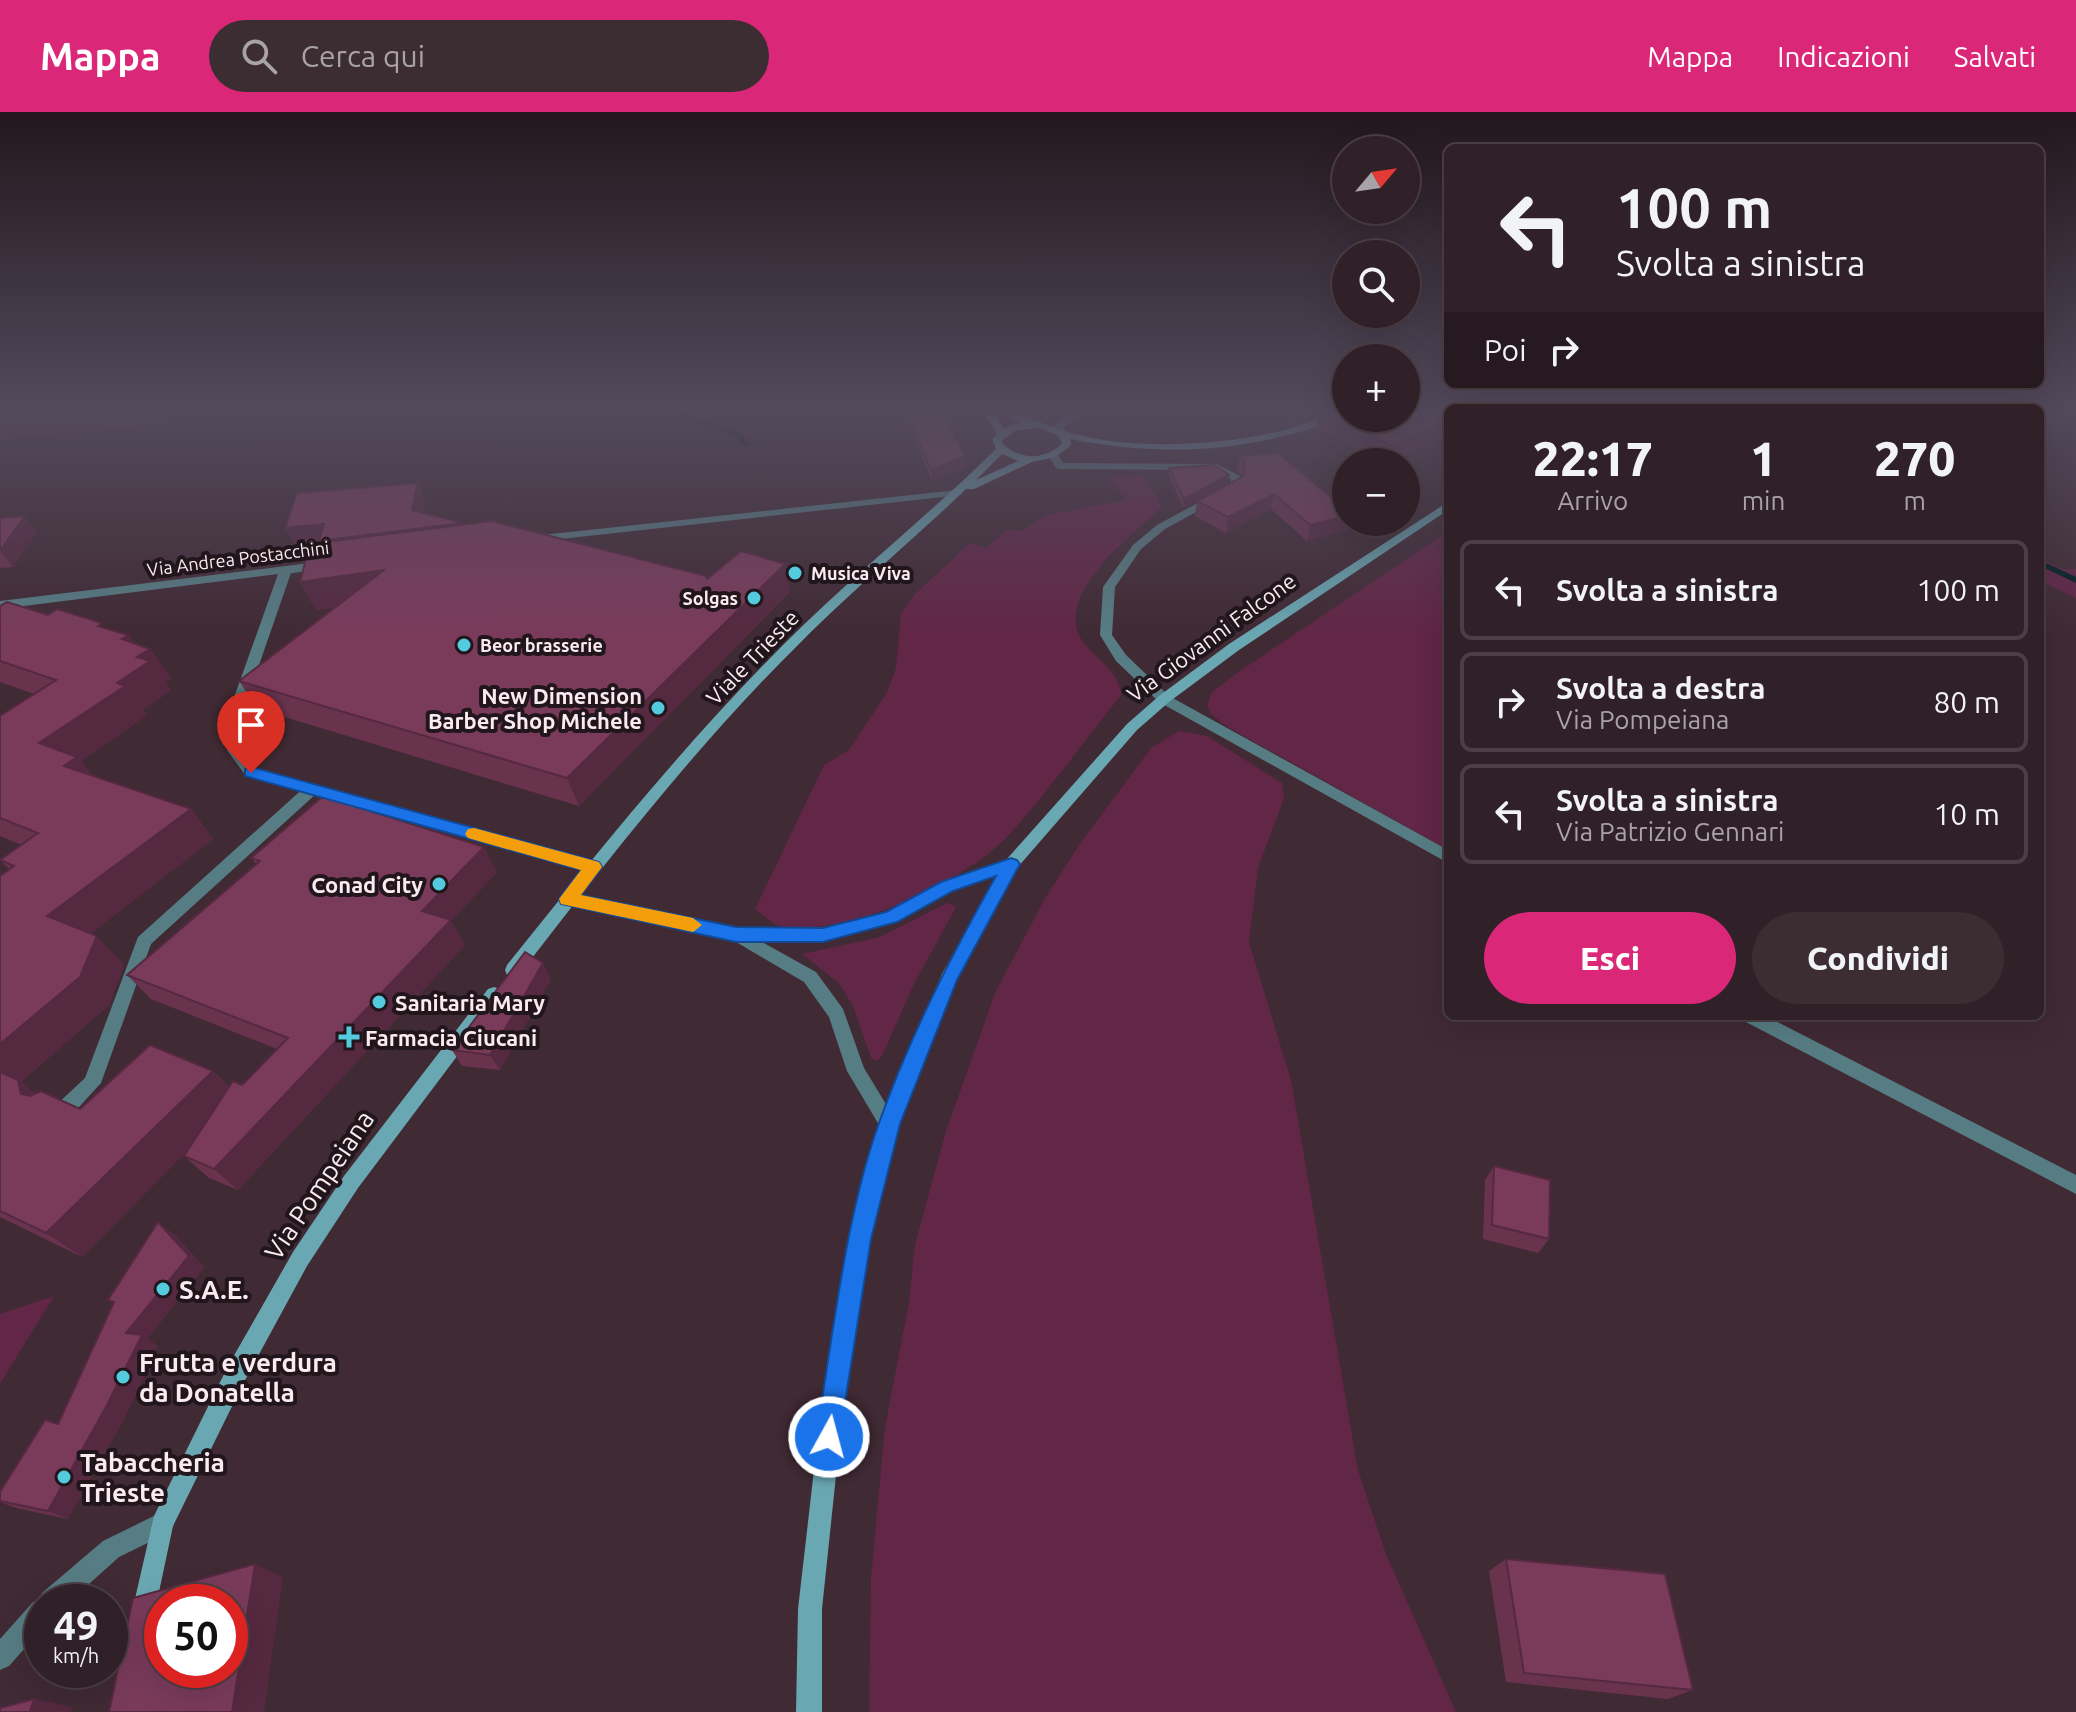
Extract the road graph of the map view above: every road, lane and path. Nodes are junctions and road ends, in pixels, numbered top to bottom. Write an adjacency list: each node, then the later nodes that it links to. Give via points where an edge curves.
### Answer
1 (964, 486): 4 (main road, Viale Trieste)
2 (973, 486): 4 (main road, Viale Trieste)
3 (1236, 486): 10 (street, via 1149,536 1109,587 1106,635 1121,658)
4 (957, 493): 6 (street); 14 (main road, Viale Trieste, via 793,642 656,789)
5 (1444, 508): 10 (main road, Via Giovanni Falcone)
6 (522, 540)
7 (333, 564): 8 (street, Via Andrea Postacchini)
8 (286, 570): 9 (street, Via Andrea Postacchini); 11 (street, via 233,720 234,750 251,773)
9 (0, 605)
10 (1164, 699): 12 (street); 13 (main road, Via Giovanni Falcone, via 1132,727)
11 (312, 789): 14 (street); 18 (street, via 144,941 92,1083)
12 (1444, 855)
13 (1011, 864): 16 (street, via 947,886 891,917 823,935); 19 (main road, Via Giovanni Falcone, via 948,979)
14 (593, 867): 15 (main road, Via Pompeiana)
15 (568, 899): 16 (street); 21 (main road, Via Pompeiana, via 351,1182 300,1259)
16 (736, 934): 19 (street, via 810,977 837,1014 856,1071)
17 (1758, 1020): 20 (street)
18 (62, 1112)
19 (889, 1124): 26 (main road, Via Giovanni Falcone, via 860,1239 832,1409 810,1609)
20 (2076, 1185)
21 (162, 1524): 22 (street, via 111,1549); 24 (main road, Via Pompeiana)
22 (71, 1584)
23 (24, 1631): 25 (street)
24 (139, 1632)
25 (0, 1657)
26 (809, 1712)

